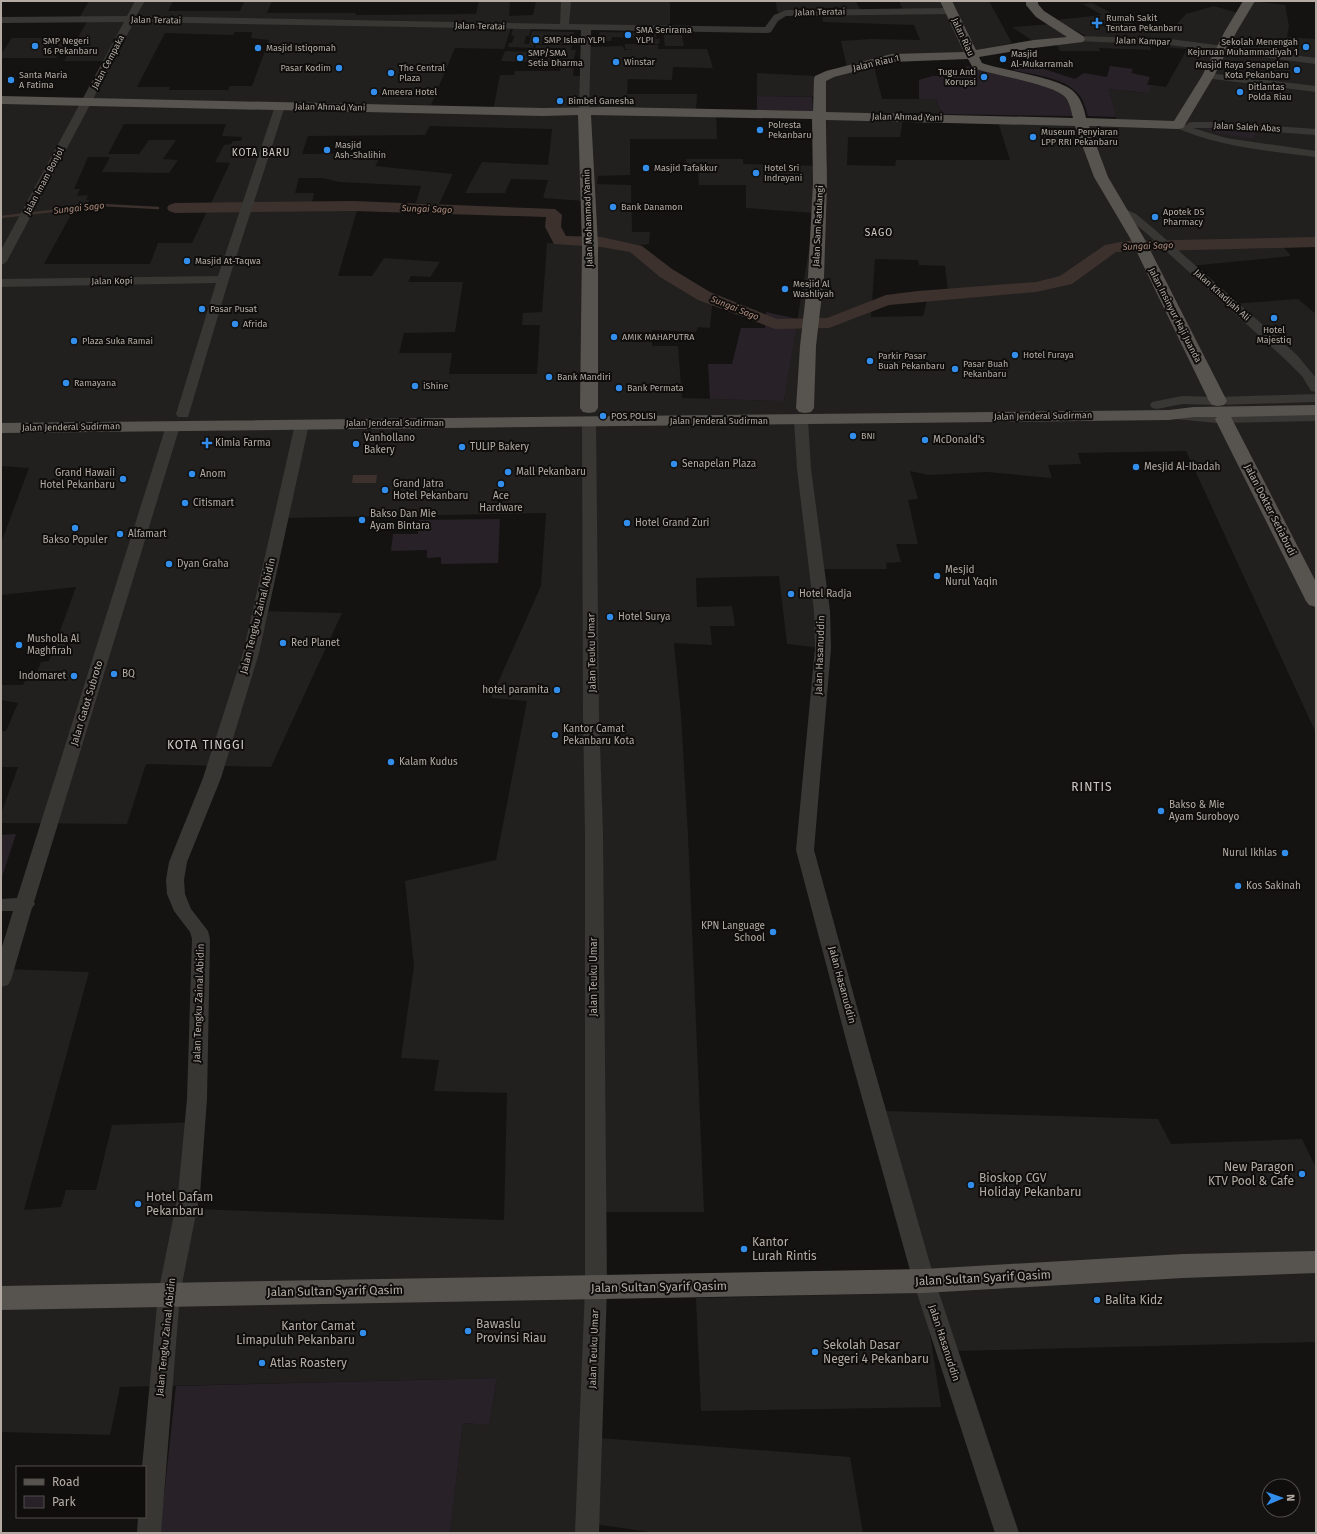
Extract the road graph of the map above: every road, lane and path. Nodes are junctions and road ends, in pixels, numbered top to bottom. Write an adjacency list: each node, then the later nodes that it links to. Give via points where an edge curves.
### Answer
1 (140, 1): 7 (street, Jalan Cempaka)
2 (566, 1): 8 (street)
3 (1032, 1): 10 (main road, via 1032,5 1040,14)
4 (1249, 1): 11 (main road)
5 (948, 6): 9 (street, Jalan Teratai, via 786,12 776,17 768,30); 12 (main road, Jalan Riau)
6 (1, 20): 7 (street, Jalan Teratai)
7 (130, 20): 8 (street, Jalan Teratai); 17 (street, Jalan Cempaka)
8 (564, 27): 9 (street, Jalan Teratai)
9 (586, 27): 19 (street, Jalan Mohammad Yamin)
10 (1079, 39): 11 (street, Jalan Kampar, via 1154,40); 12 (main road, Jalan Kampar)
11 (1222, 48): 13 (street, Jalan Kampar); 14 (main road)
12 (971, 55): 20 (main road, Jalan Riau 1, via 892,58 830,74 819,82); 21 (main road, Jalan Riau, via 977,65 982,67 1036,79 1061,88 1073,99)
13 (1316, 61)
14 (1208, 76): 15 (street); 22 (main road)
15 (1316, 89)
16 (1, 100): 17 (main road, Jalan Ahmad Yani)
17 (85, 102): 18 (main road, Jalan Ahmad Yani); 26 (street, Jalan Imam Bonjol)
18 (280, 106): 19 (main road, Jalan Ahmad Yani); 27 (street, Jalan Gatot Subroto)
19 (585, 111): 20 (main road, Jalan Ahmad Yani); 36 (main road, Jalan Mohammad Yamin)
20 (819, 116): 21 (main road, Jalan Ahmad Yani); 37 (main road, Jalan Sam Ratulangi, via 820,184 816,277)
21 (1081, 122): 22 (main road, Jalan Ahmad Yani); 25 (main road, Jalan Insinyur Haji Juanda, via 1095,164)
22 (1178, 125): 23 (street, Jalan Saleh Abas, via 1218,125); 24 (street, via 1193,132 1238,143)
23 (1316, 132)
24 (1316, 154)
25 (1120, 210): 29 (street, Jalan Khadijah Ali, via 1132,216 1292,358); 31 (main road, Jalan Insinyur Haji Juanda)
26 (1, 261)
27 (223, 279): 28 (street, Jalan Kopi); 42 (street, Jalan Gatot Subroto)
28 (1, 283)
29 (1316, 388)
30 (1316, 398): 31 (street)
31 (1218, 401): 34 (street, via 1182,400)
32 (1316, 404): 33 (main road, Jalan Jenderal Sudirman)
33 (1197, 409): 34 (main road, Jalan Jenderal Sudirman); 35 (main road, Jalan Jenderal Sudirman)
34 (1163, 410): 37 (main road, Jalan Jenderal Sudirman); 41 (street)
35 (1316, 410)
36 (596, 414): 37 (main road, Jalan Jenderal Sudirman); 38 (main road, Jalan Jenderal Sudirman); 51 (street, Jalan Teuku Umar, via 591,716)
37 (803, 414): 50 (street, Jalan Hasanuddin, via 805,477 822,611 823,648 806,850 865,1074)
38 (556, 415): 42 (main road, Jalan Jenderal Sudirman); 43 (main road, Jalan Jenderal Sudirman)
39 (1, 417): 42 (main road, Jalan Jenderal Sudirman)
40 (1316, 417): 41 (street)
41 (1224, 419): 45 (main road, Jalan Dokter Setiabudi)
42 (178, 420): 43 (main road, Jalan Jenderal Sudirman); 44 (main road, Jalan Jenderal Sudirman); 46 (street, Jalan Gatot Subroto)
43 (302, 424): 52 (street, Jalan Tengku Zainal Abidin, via 250,653 212,778 178,862 174,880 183,911 199,931 201,952 197,1099 189,1194)
44 (1, 428)
45 (1316, 601)
46 (26, 904): 47 (street); 48 (street, Jalan Gatot Subroto)
47 (1, 905)
48 (1, 980)
49 (1316, 1262): 50 (main road, Jalan Sultan Syarif Qasim, via 1183,1266)
50 (924, 1281): 51 (main road, Jalan Sultan Syarif Qasim); 56 (street, Jalan Hasanuddin)
51 (596, 1288): 52 (main road, Jalan Sultan Syarif Qasim); 55 (street, Jalan Teuku Umar)
52 (169, 1294): 53 (main road, Jalan Sultan Syarif Qasim); 54 (street, Jalan Tengku Zainal Abidin)
53 (1, 1298)
54 (149, 1533)
55 (587, 1533)
56 (1007, 1533)

